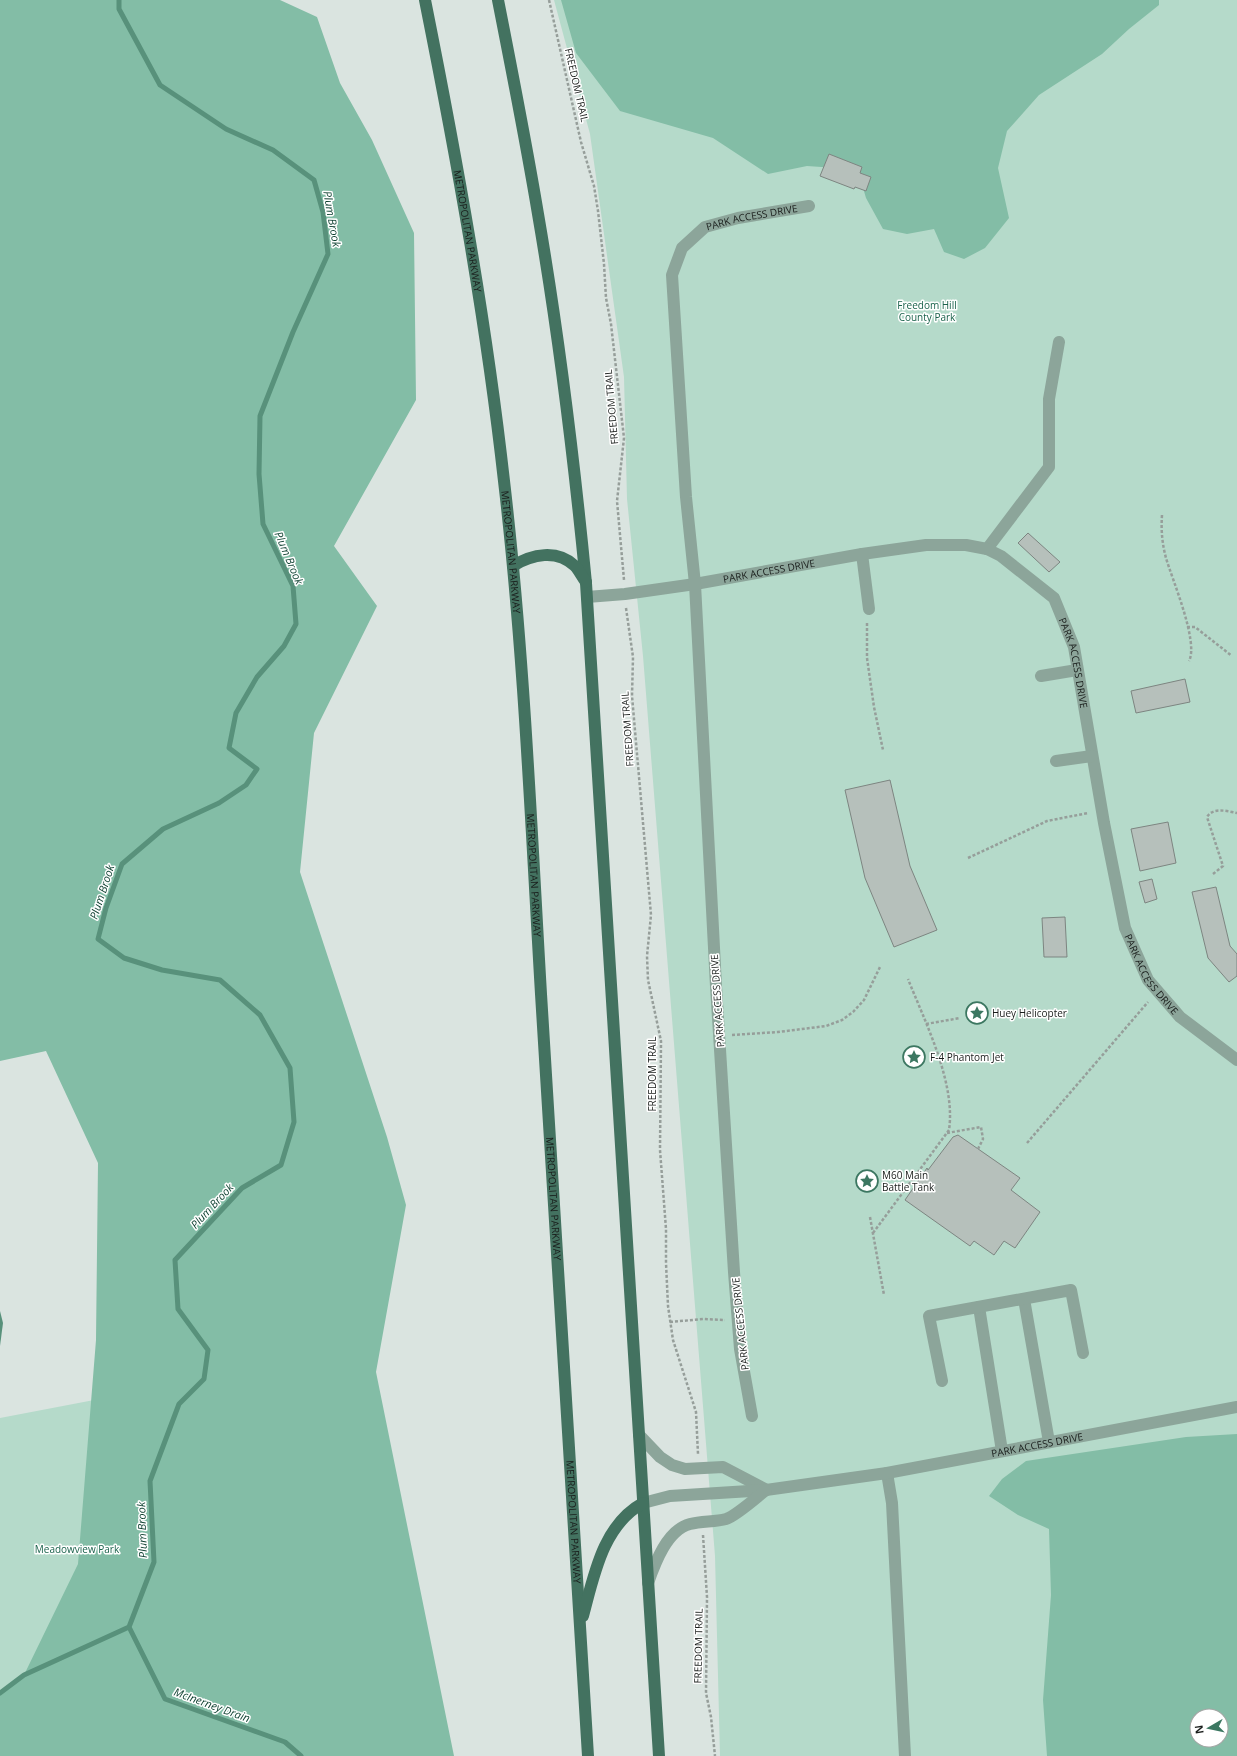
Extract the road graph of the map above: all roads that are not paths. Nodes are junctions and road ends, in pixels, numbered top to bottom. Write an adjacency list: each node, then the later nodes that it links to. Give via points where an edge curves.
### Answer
1 (426, 0): 7 (main road, METROPOLITAN PARKWAY, via 480,301)
2 (498, 0): 8 (main road, via 551,297 573,454)
3 (809, 206): 9 (street, PARK ACCESS DRIVE, via 738,218 705,227 682,248 672,275 686,497)
4 (1059, 342): 5 (street, via 1049,399 1049,467)
5 (986, 549): 6 (street, PARK ACCESS DRIVE, via 966,545 926,545); 12 (street, PARK ACCESS DRIVE, via 1001,556 1054,598 1074,647)
6 (862, 554): 9 (street, PARK ACCESS DRIVE); 11 (street)
7 (513, 566): 8 (main road, via 534,556 554,555 576,566); 30 (main road, METROPOLITAN PARKWAY)
8 (586, 583): 10 (main road)
9 (695, 584): 10 (street, PARK ACCESS DRIVE); 22 (street, PARK ACCESS DRIVE, via 719,1035 738,1321 740,1349)
10 (587, 597): 23 (main road)
11 (869, 609)
12 (1078, 670): 13 (street); 14 (street, PARK ACCESS DRIVE)
13 (1041, 676)
14 (1092, 756): 15 (street); 16 (street, PARK ACCESS DRIVE, via 1125,928 1148,980 1180,1017)
15 (1056, 761)
16 (1237, 1060)
17 (1024, 1298): 18 (street); 19 (street, via 1071,1290); 24 (street)
18 (980, 1307): 20 (street, via 929,1316); 25 (street)
19 (1083, 1353)
20 (942, 1382)
21 (1237, 1407): 24 (street, PARK ACCESS DRIVE)
22 (752, 1416)
23 (639, 1435): 27 (street, via 660,1457 672,1465 685,1469 723,1467); 28 (main road)
24 (1049, 1442): 25 (street, PARK ACCESS DRIVE)
25 (1002, 1451): 26 (street, PARK ACCESS DRIVE)
26 (887, 1473): 27 (street, PARK ACCESS DRIVE); 33 (street, via 892,1503)
27 (766, 1490): 28 (street, PARK ACCESS DRIVE, via 670,1496); 29 (street, PARK ACCESS DRIVE, via 727,1518 687,1525 678,1531 665,1544)
28 (643, 1503): 29 (main road); 30 (main road, via 624,1517 605,1547 596,1569)
29 (648, 1583): 32 (main road)
30 (580, 1627): 31 (main road, METROPOLITAN PARKWAY)
31 (588, 1756)
32 (659, 1756)
33 (905, 1756)

